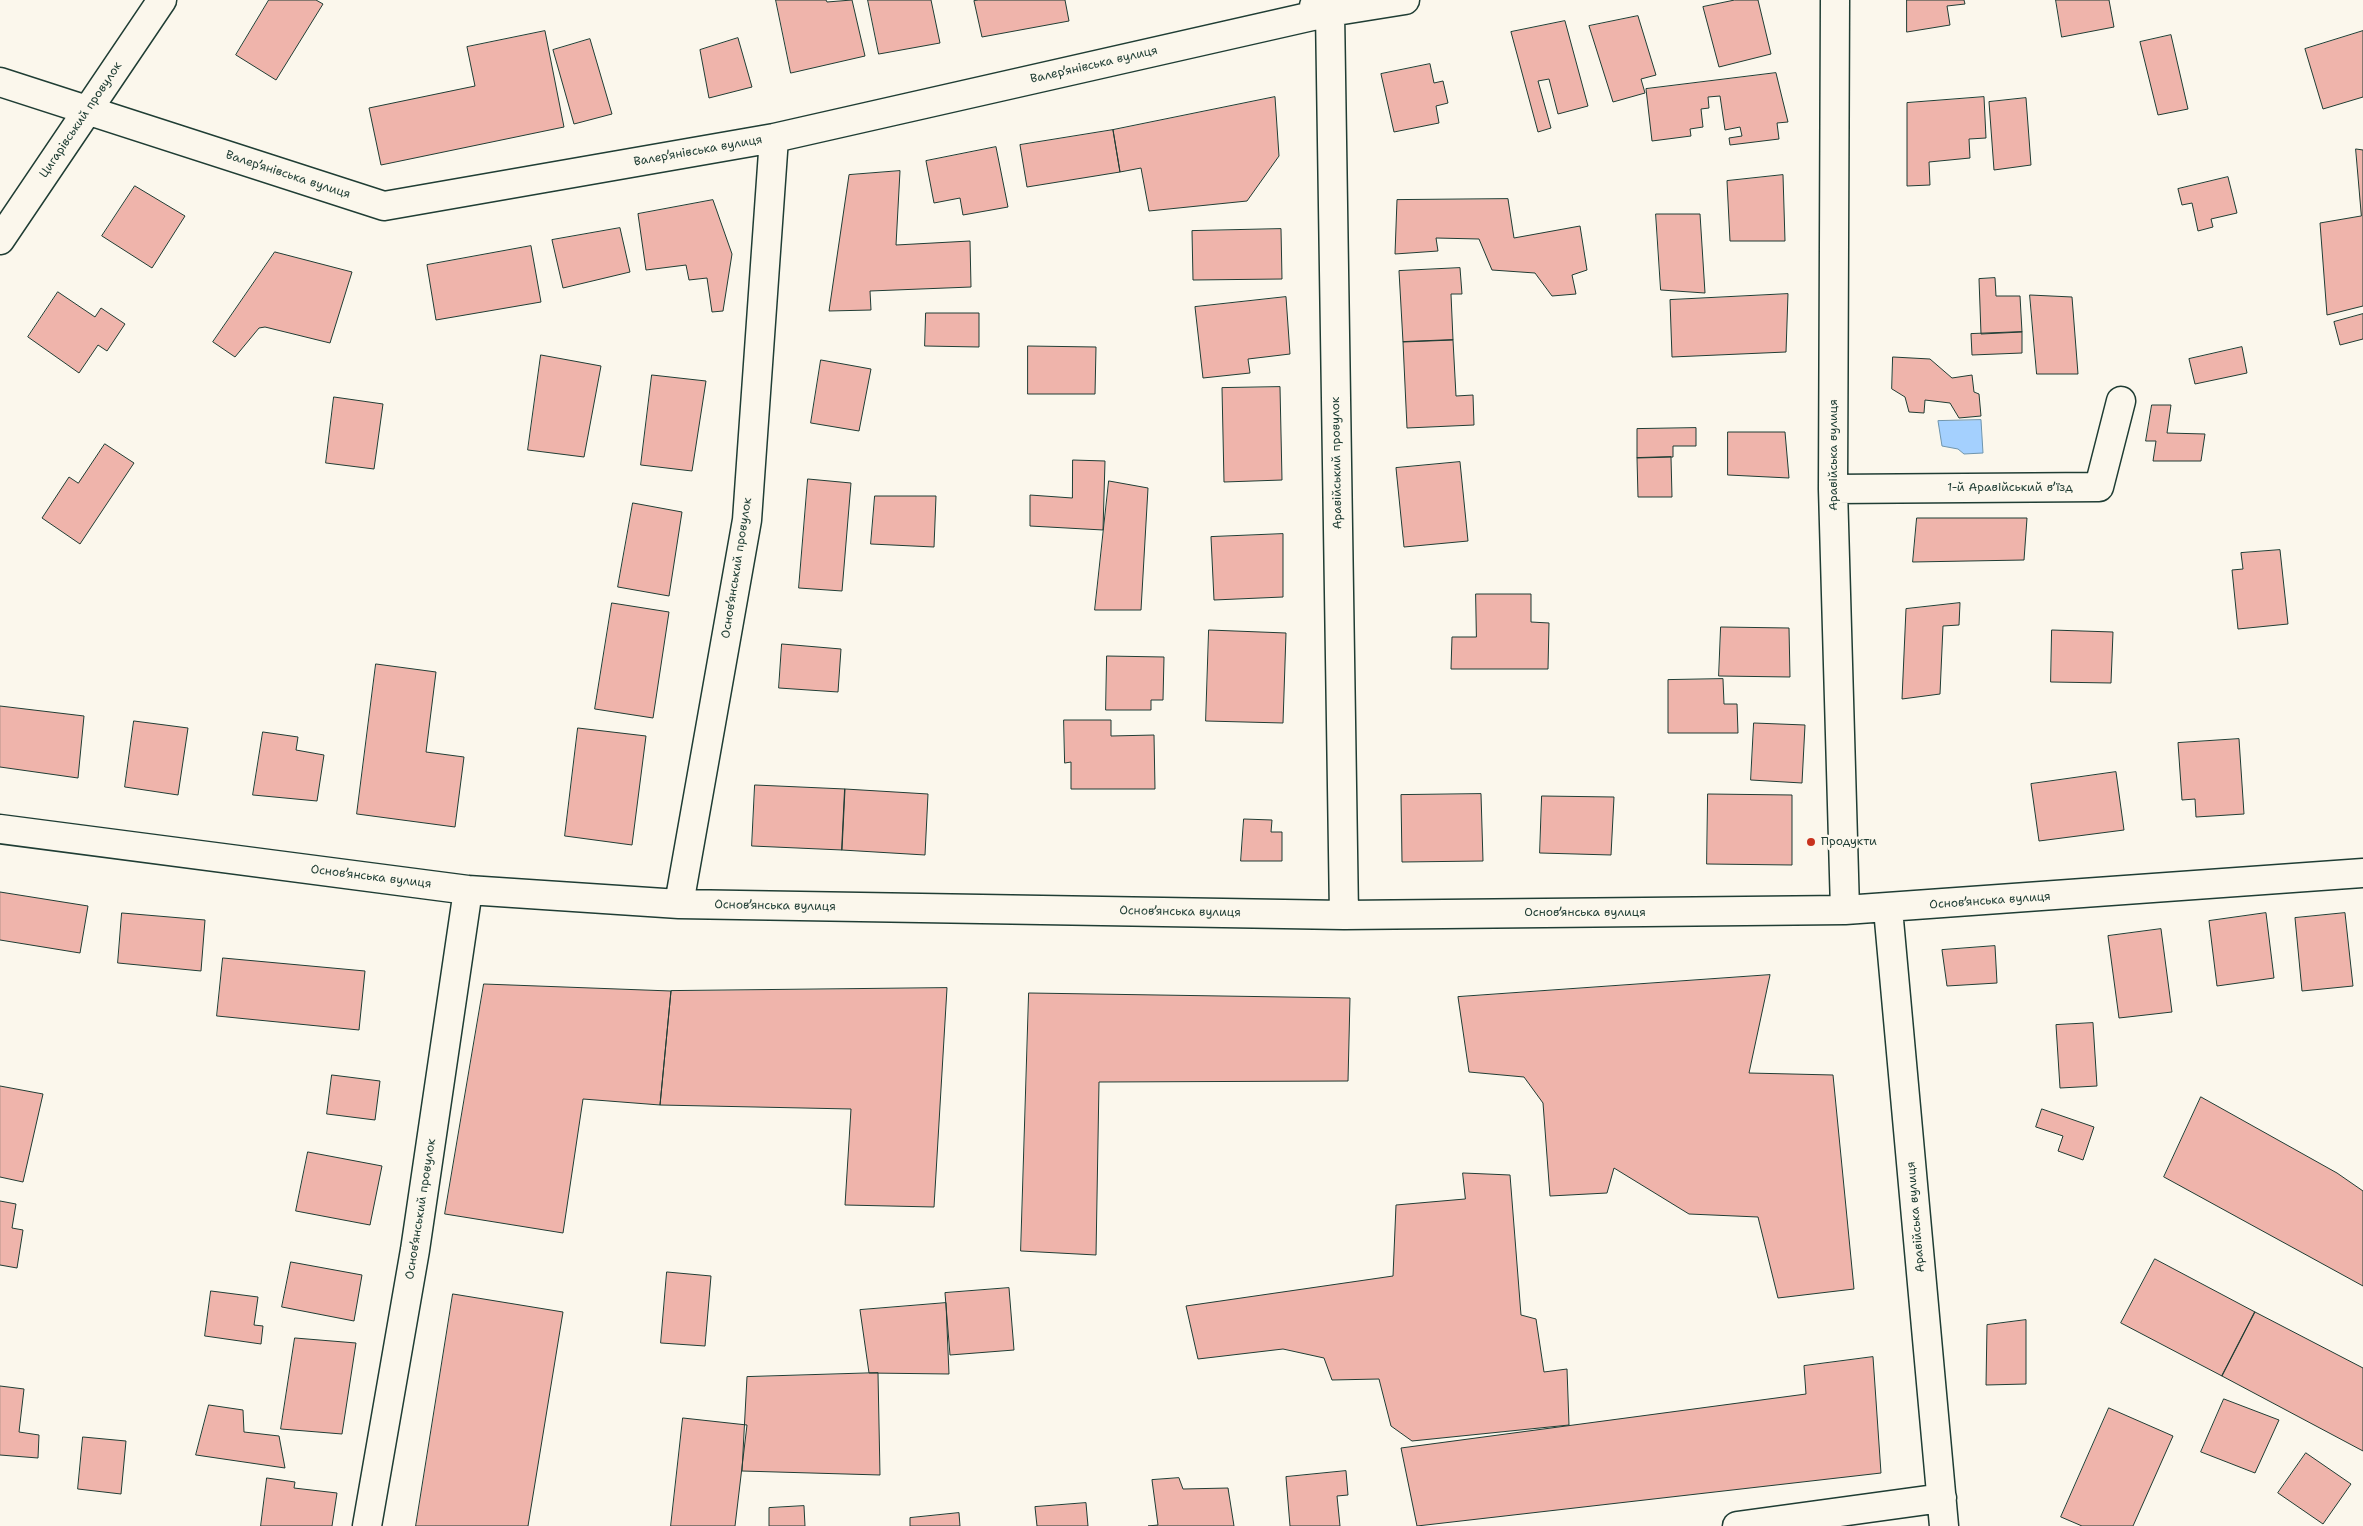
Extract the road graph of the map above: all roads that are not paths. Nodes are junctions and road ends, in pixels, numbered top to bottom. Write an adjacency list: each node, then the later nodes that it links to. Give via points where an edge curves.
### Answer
1 (162, 0): 7 (street, Цигарівський провулок)
2 (1298, 0): 5 (street)
3 (1405, 0): 5 (street, Валер’янівська вулиця)
4 (1834, 0): 11 (street, Аравійська вулиця)
5 (1330, 12): 8 (street, Валер’янівська вулиця); 18 (street, Аравійський провулок)
6 (0, 82): 7 (street, Валер’янівська вулиця)
7 (88, 110): 8 (street, Валер’янівська вулиця, via 384,206); 9 (street, Цигарівський провулок)
8 (774, 138): 15 (street, Основ’янський провулок, via 747,520)
9 (0, 240)
10 (2121, 401): 11 (street, 1-й Аравійський в’їзд, via 2099,487)
11 (1833, 489): 17 (street, Аравійська вулиця)
12 (0, 829): 14 (street, Основ’янська вулиця)
13 (2363, 873): 16 (street, Основ’янська вулиця)
14 (468, 890): 15 (street, Основ’янська вулиця); 20 (street, Основ’янський провулок, via 415,1250)
15 (679, 904): 18 (street, Основ’янська вулиця)
16 (1888, 908): 17 (street, Основ’янська вулиця); 19 (street, Аравійська вулиця)
17 (1844, 910): 18 (street, Основ’янська вулиця)
18 (1344, 915)
19 (1942, 1498): 21 (street); 22 (street, Аравійська вулиця)
20 (367, 1526)
21 (1738, 1526)
22 (1944, 1526)

